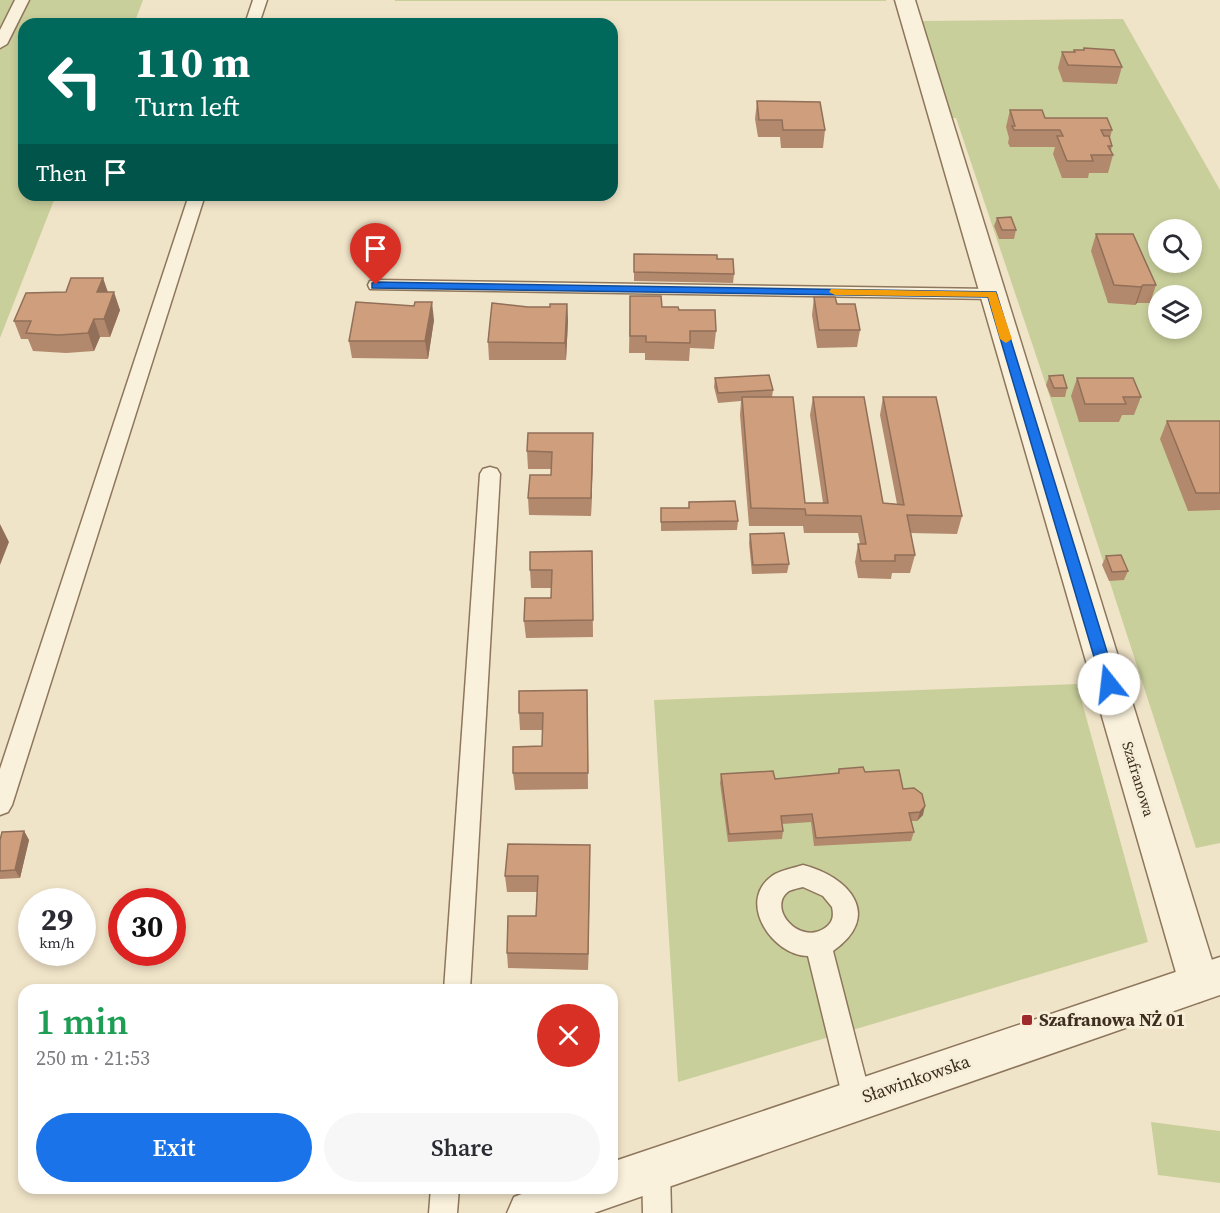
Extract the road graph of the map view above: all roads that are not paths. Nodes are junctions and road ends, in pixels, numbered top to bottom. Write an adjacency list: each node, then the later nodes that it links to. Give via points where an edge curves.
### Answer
1 (22, 0): 5 (lane)
2 (260, 0): 4 (lane)
3 (904, 0): 8 (street, Szafranowa)
4 (254, 18)
5 (0, 44)
6 (195, 201): 10 (lane)
7 (376, 285): 8 (lane)
8 (993, 294): 12 (street, Szafranowa)
9 (490, 474): 13 (lane)
10 (0, 805)
11 (818, 944): 14 (lane)
12 (1209, 980): 14 (street, Sławinkowska)
13 (458, 984)
14 (857, 1099): 15 (street, Sławinkowska)
15 (656, 1169): 16 (street, Sławinkowska); 21 (lane)
16 (618, 1182)
17 (445, 1194): 19 (lane)
18 (584, 1194): 20 (street)
19 (443, 1213)
20 (530, 1213)
21 (657, 1213)

